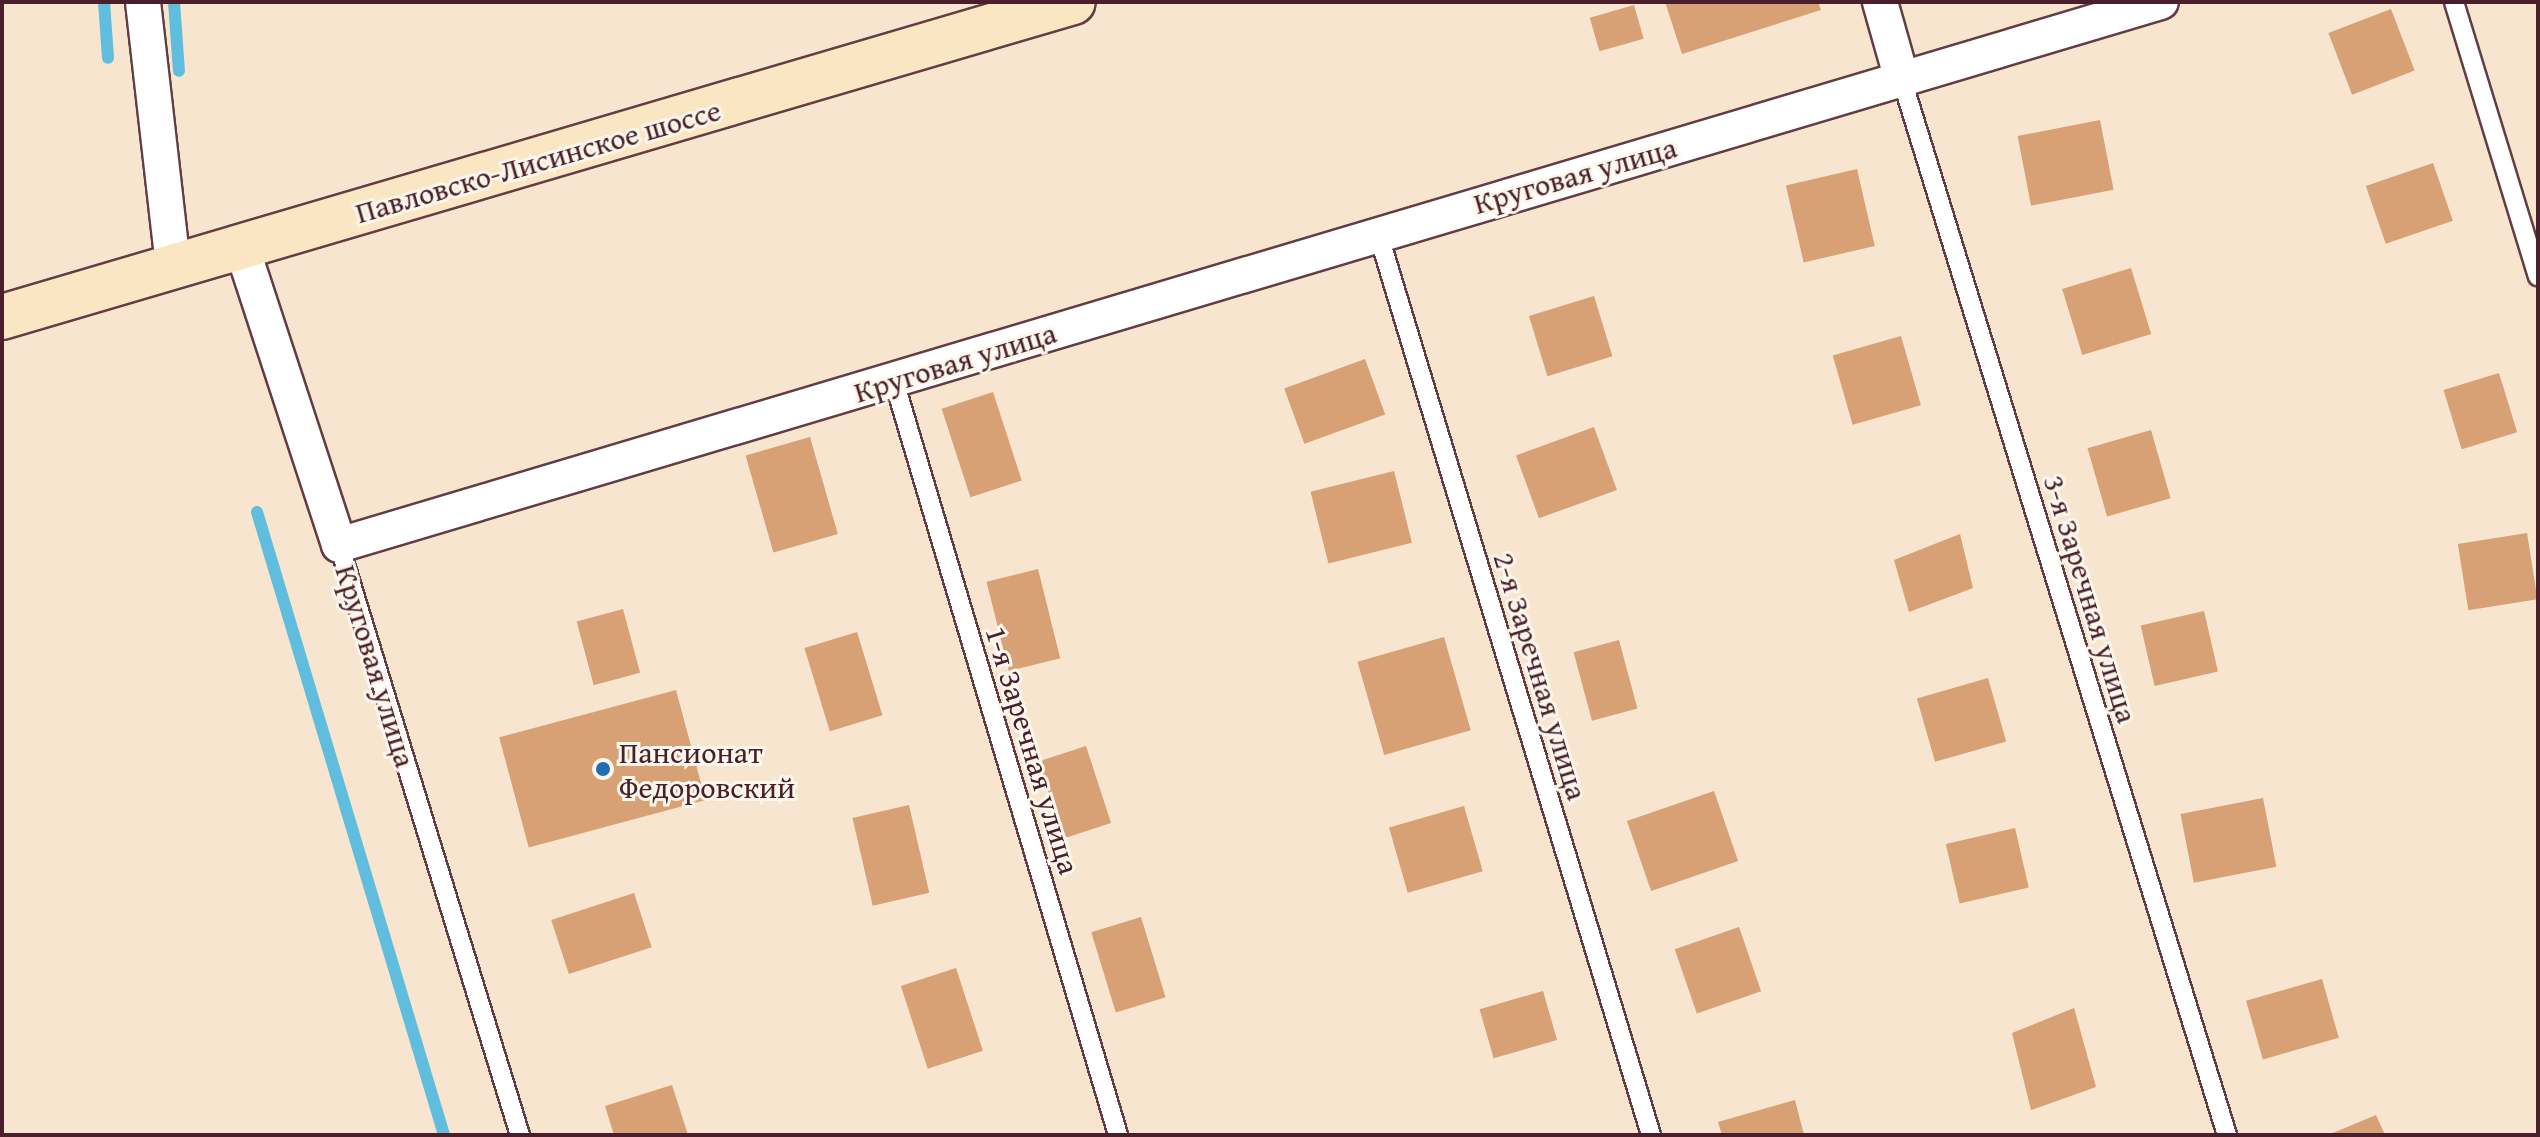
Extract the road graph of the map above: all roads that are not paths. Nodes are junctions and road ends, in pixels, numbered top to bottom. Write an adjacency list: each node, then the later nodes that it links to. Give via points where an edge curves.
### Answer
1 (143, 2): 9 (street)
2 (1073, 2): 8 (main road, Павловско-Лисинское шоссе)
3 (1880, 2): 6 (street)
4 (2161, 2): 6 (street, Круговая улица)
5 (2454, 2): 10 (lane)
6 (1902, 80): 7 (street, Круговая улица); 17 (lane, 3-я Заречная улица)
7 (1378, 233): 12 (street, Круговая улица); 16 (lane, 2-я Заречная улица)
8 (242, 248): 9 (main road, Павловско-Лисинское шоссе); 13 (street)
9 (173, 265): 11 (main road, Павловско-Лисинское шоссе)
10 (2538, 276)
11 (2, 317)
12 (894, 381): 13 (street, Круговая улица); 15 (lane, 1-я Заречная улица)
13 (339, 545): 14 (lane, Круговая улица)
14 (520, 1135)
15 (1118, 1135)
16 (1651, 1135)
17 (2227, 1135)

